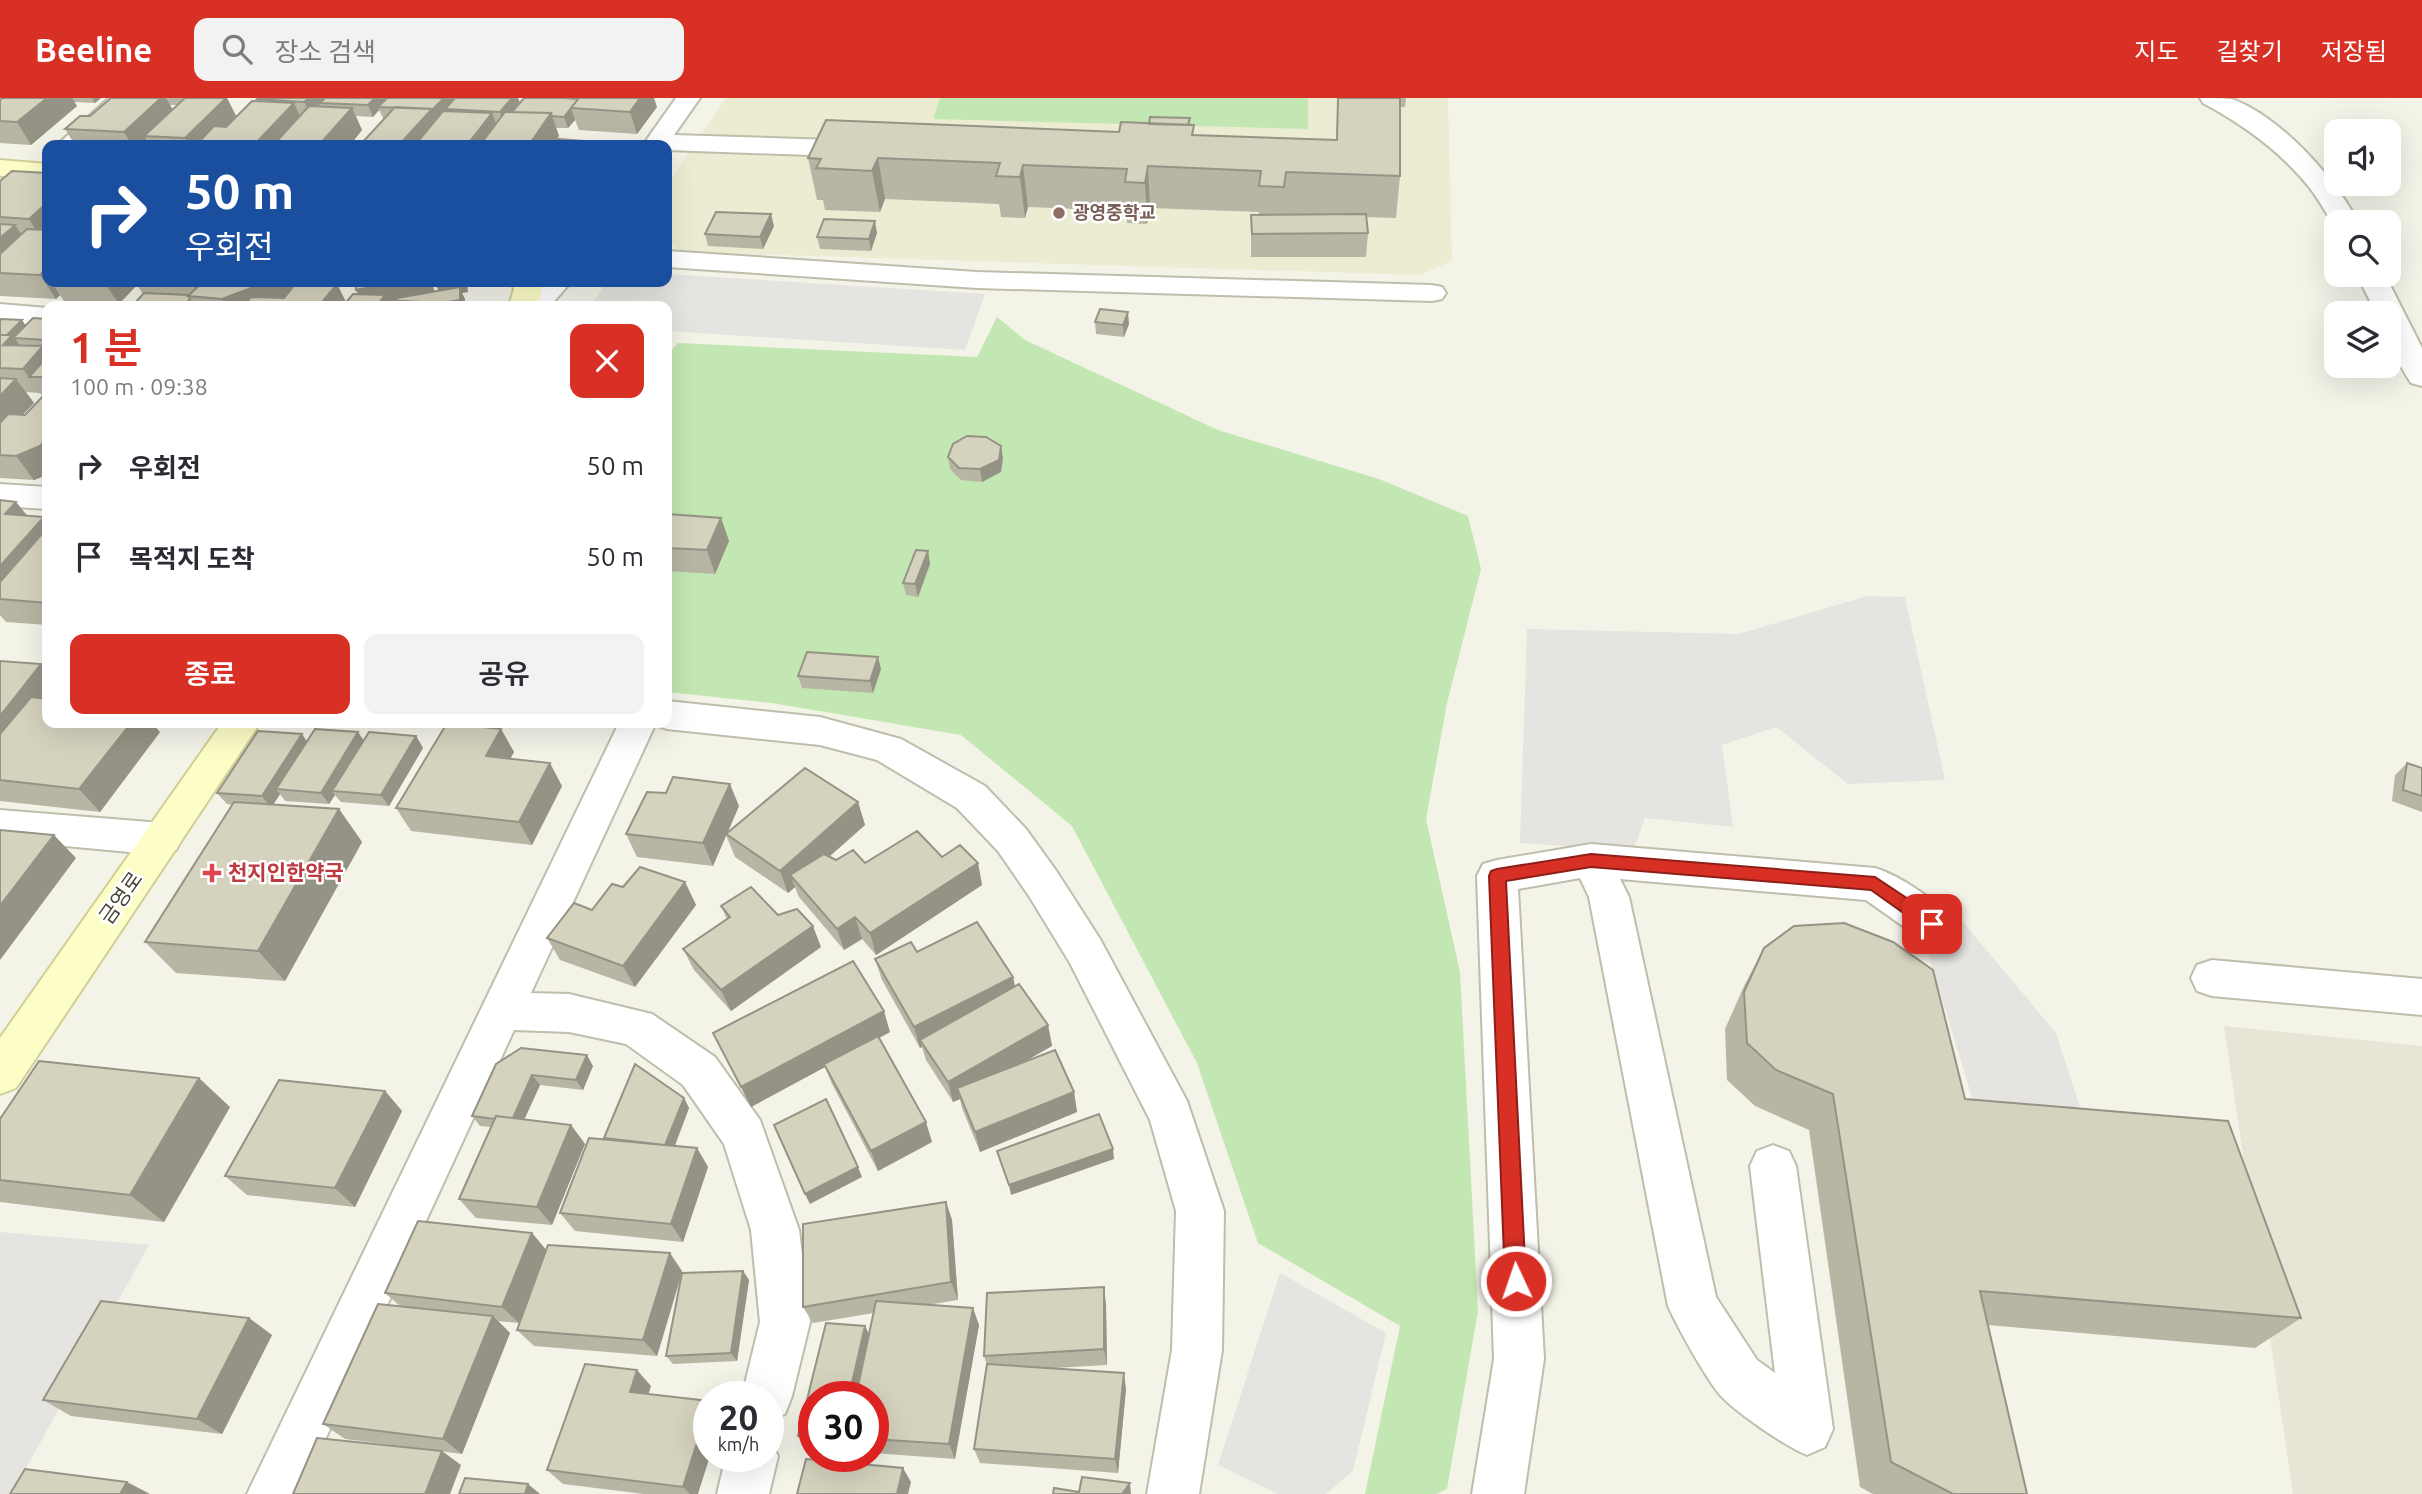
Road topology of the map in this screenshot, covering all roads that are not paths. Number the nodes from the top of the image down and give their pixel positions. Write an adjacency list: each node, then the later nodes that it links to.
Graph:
1 (123, 98): 4 (street)
2 (688, 98): 5 (street)
3 (2212, 98): 12 (street)
4 (75, 140)
5 (660, 140)
6 (672, 144): 7 (street)
7 (895, 150)
8 (0, 169): 9 (street)
9 (42, 169)
10 (42, 171): 11 (street)
11 (10, 197)
12 (2338, 210)
13 (672, 259): 16 (street)
14 (551, 287): 17 (street)
15 (2377, 287): 20 (street)
16 (1432, 293)
17 (539, 301)
18 (0, 313): 19 (street)
19 (42, 317)
20 (2422, 377)
21 (0, 495): 22 (street)
22 (42, 498)
23 (672, 716): 39 (street)
24 (239, 728): 27 (street, 금영로)
25 (635, 728): 32 (street)
26 (0, 825): 27 (street)
27 (162, 839): 33 (street, 금영로)
28 (1591, 860): 29 (street); 34 (street); 40 (street)
29 (1932, 924)
30 (2212, 978): 31 (street)
31 (2422, 997)
32 (501, 1011): 35 (street); 37 (street)
33 (0, 1074)
34 (1773, 1166)
35 (771, 1381)
36 (748, 1472): 38 (street)
37 (273, 1494)
38 (743, 1494)
39 (1173, 1494)
40 (1497, 1494)

